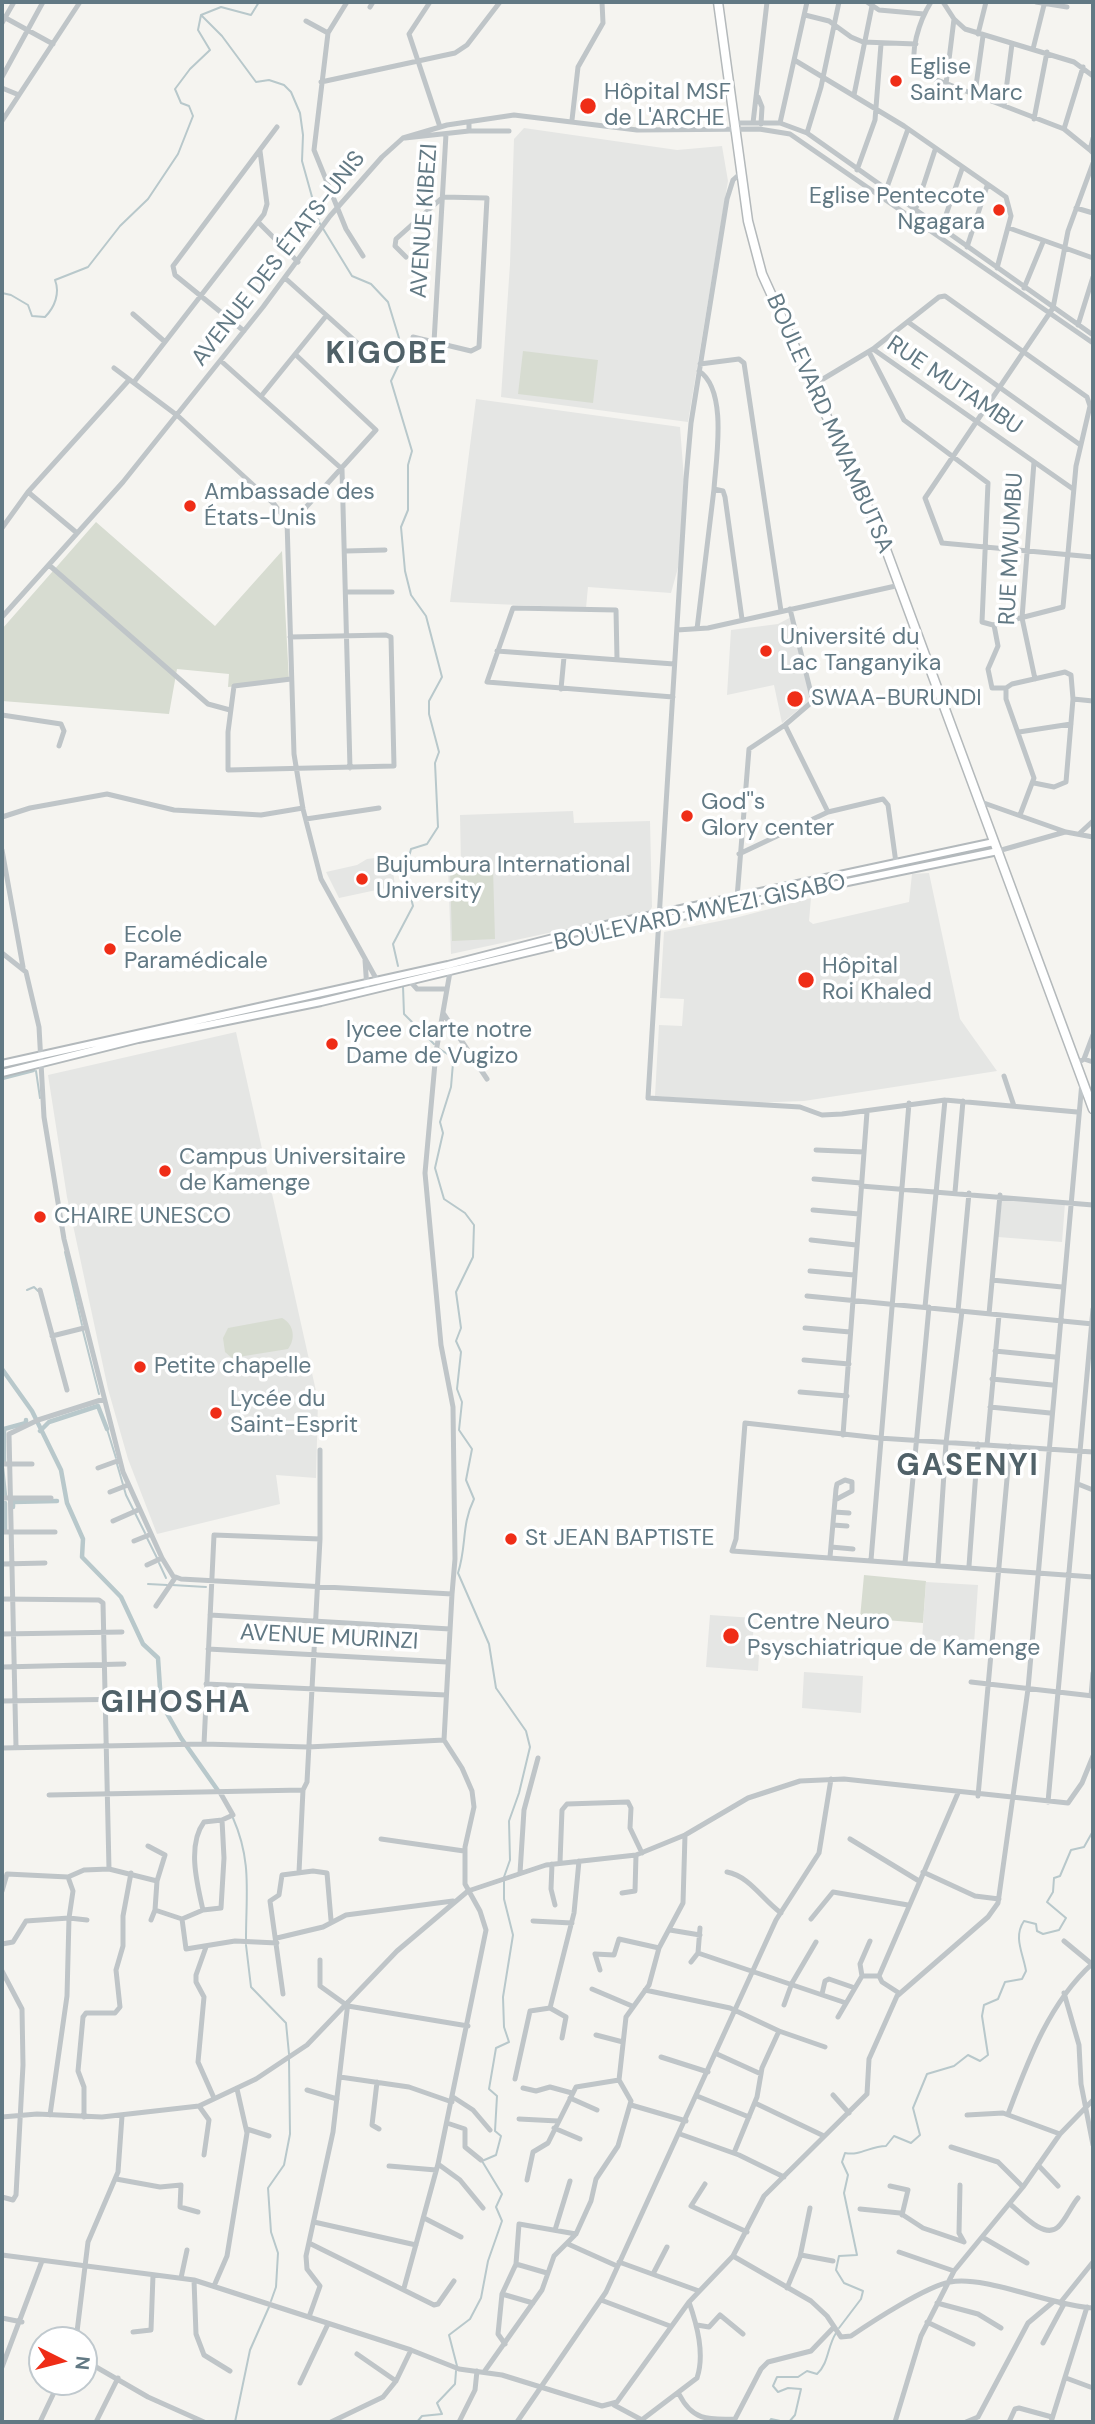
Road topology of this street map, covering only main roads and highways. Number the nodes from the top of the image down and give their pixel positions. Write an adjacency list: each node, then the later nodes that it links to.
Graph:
1 (718, 2): 2 (highway, BOULEVARD MWAMBUTSA)
2 (994, 842): 3 (highway, BOULEVARD MWAMBUTSA); 4 (main road, BOULEVARD MWEZI GISABO)
3 (998, 851): 4 (main road, BOULEVARD MWEZI GISABO); 11 (highway, BOULEVARD MWAMBUTSA)
4 (811, 885): 5 (main road, BOULEVARD MWEZI GISABO)
5 (366, 985): 6 (main road); 7 (main road)
6 (218, 1014): 7 (main road); 8 (main road)
7 (219, 1023): 8 (main road)
8 (39, 1059): 9 (main road); 10 (main road)
9 (2, 1064)
10 (2, 1073)
11 (1093, 1109)

